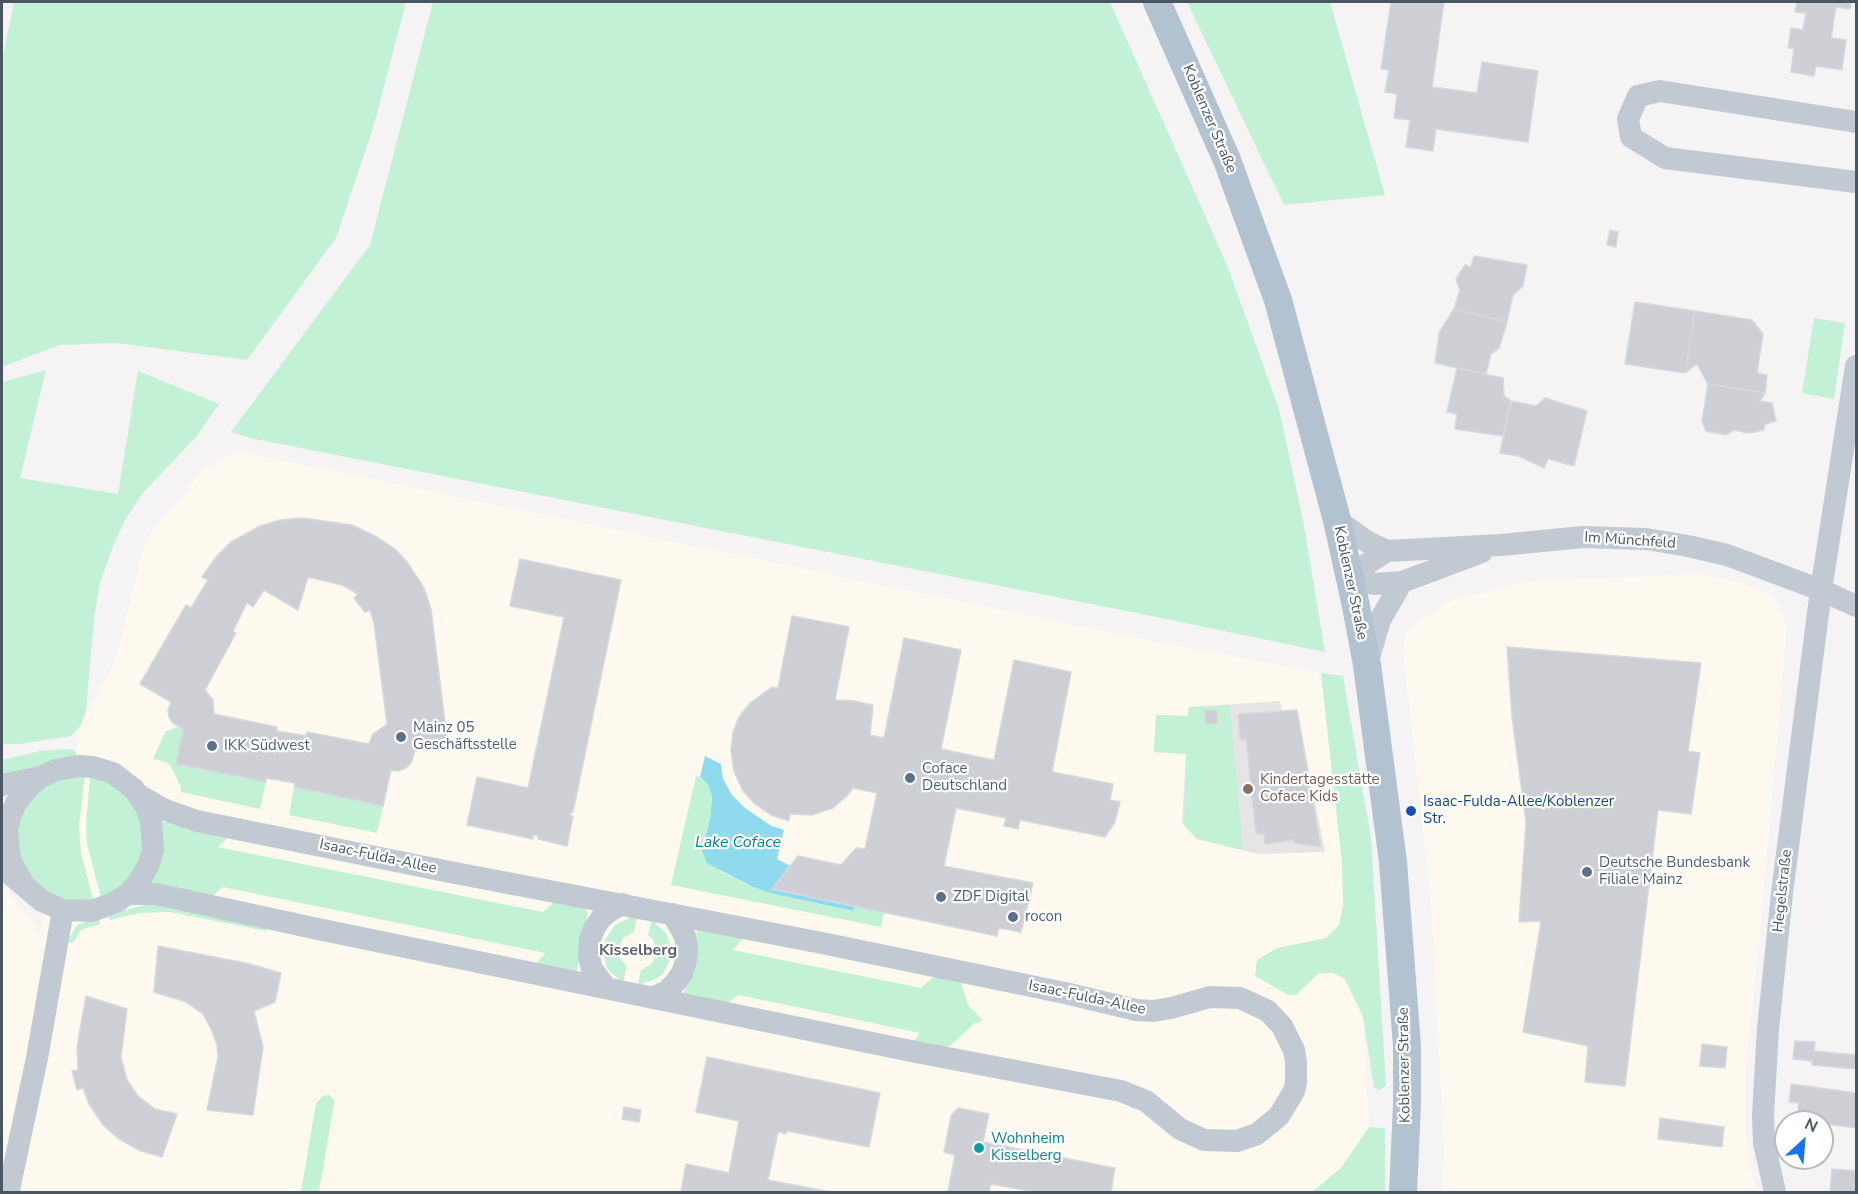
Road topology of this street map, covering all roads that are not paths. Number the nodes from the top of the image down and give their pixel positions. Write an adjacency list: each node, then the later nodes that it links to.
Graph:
1 (1157, 2): 5 (main road, Koblenzer Straße)
2 (1857, 122): 3 (street)
3 (1857, 182)
4 (1857, 366): 10 (street, Hegelstraße)
5 (1336, 520): 7 (street); 8 (main road, Koblenzer Straße)
6 (1501, 545): 7 (street, Im Münchfeld); 9 (street, Im Münchfeld); 10 (street, Im Münchfeld)
7 (1387, 551): 8 (street)
8 (1350, 580): 9 (street, Im Münchfeld); 12 (main road, Koblenzer Straße)
9 (1402, 582): 12 (street)
10 (1821, 590): 11 (street, Im Münchfeld); 26 (street, Hegelstraße)
11 (1857, 606)
12 (1367, 665): 25 (main road, Koblenzer Straße)
13 (41, 777): 14 (street, Isaac-Fulda-Allee); 15 (street, Isaac-Fulda-Allee); 17 (street, Isaac-Fulda-Allee)
14 (2, 785)
15 (139, 795): 18 (street, Isaac-Fulda-Allee); 19 (street, Isaac-Fulda-Allee)
16 (2, 867): 17 (street, Isaac-Fulda-Allee)
17 (25, 886): 20 (street, Isaac-Fulda-Allee)
18 (128, 894): 20 (street, Isaac-Fulda-Allee); 22 (street, Isaac-Fulda-Allee)
19 (623, 904): 21 (street, Isaac-Fulda-Allee); 22 (street)
20 (63, 909): 24 (street)
21 (672, 914): 23 (street); 23 (street, Isaac-Fulda-Allee)
22 (606, 988): 23 (street, Isaac-Fulda-Allee)
23 (654, 997)
24 (8, 1191)
25 (1403, 1192)
26 (1775, 1192)

